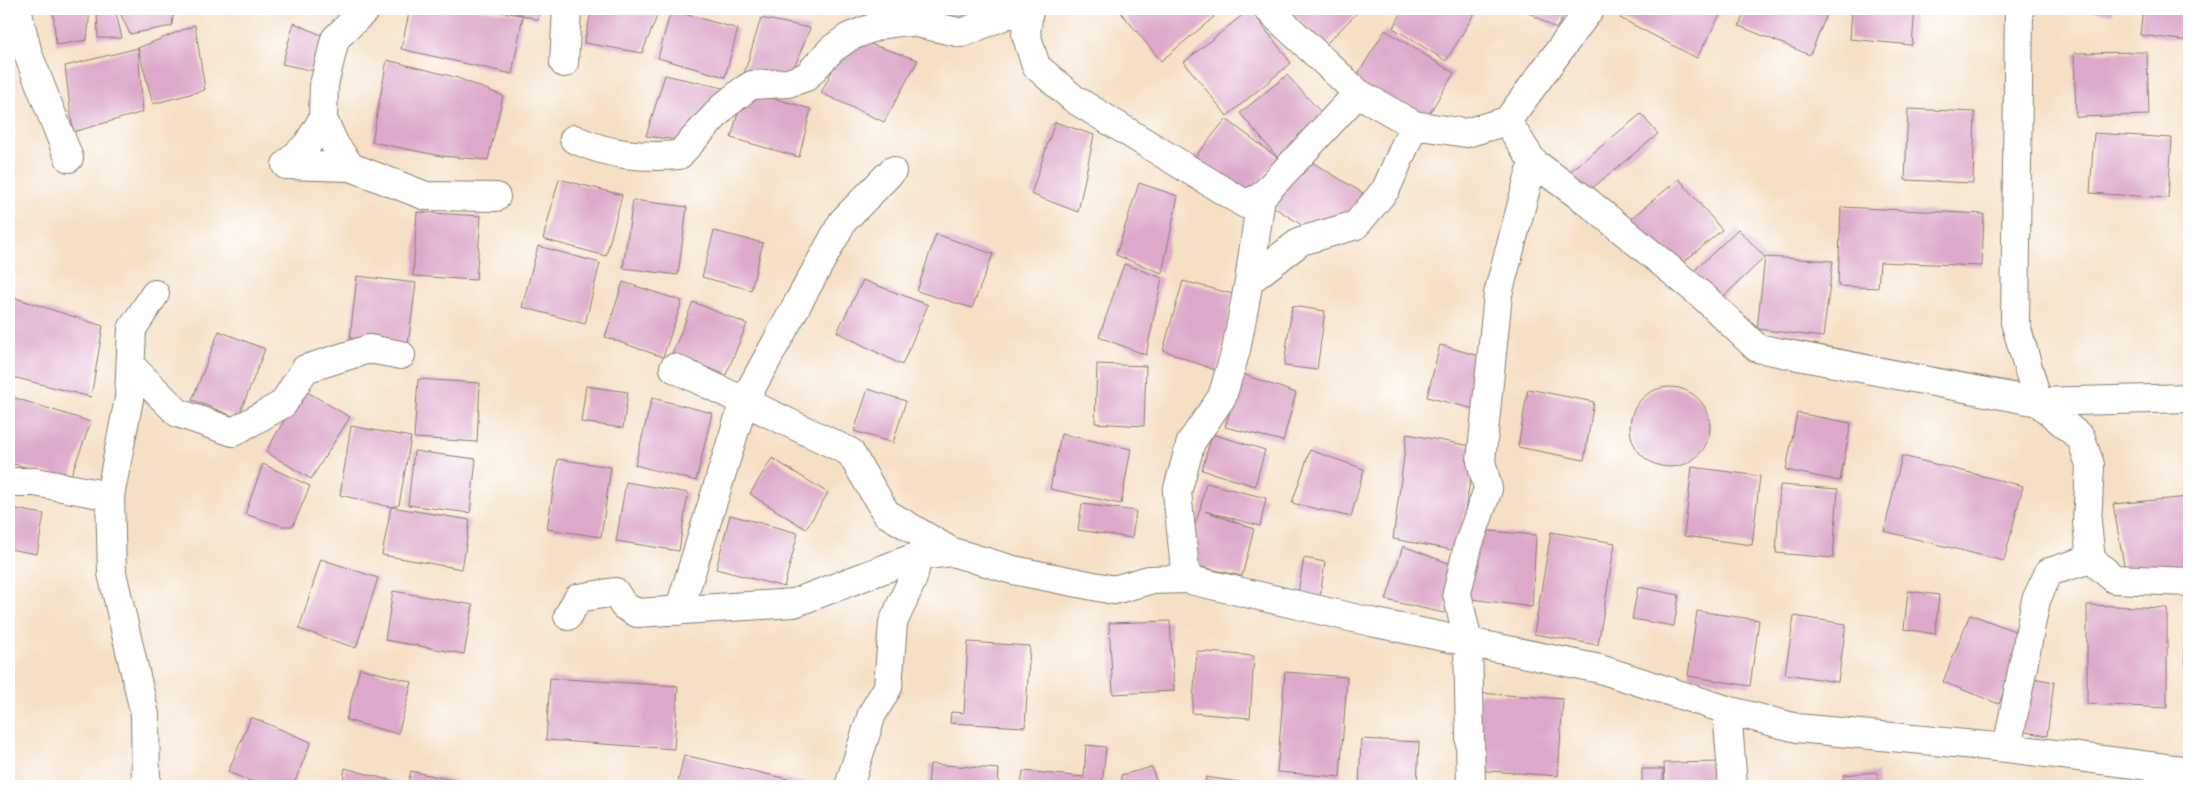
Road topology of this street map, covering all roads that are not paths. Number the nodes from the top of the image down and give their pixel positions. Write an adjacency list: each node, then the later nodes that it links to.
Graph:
1 (17, 9): 15 (street)
2 (366, 9): 11 (street)
3 (567, 9): 9 (street)
4 (1020, 9): 14 (street)
5 (1029, 9): 20 (street)
6 (1268, 9): 10 (street)
7 (1590, 9): 12 (street)
8 (2019, 9): 28 (street)
9 (564, 63)
10 (1358, 93): 13 (street); 20 (street)
11 (322, 119): 17 (street); 17 (street)
12 (1507, 121): 13 (street); 16 (street)
13 (1414, 125): 21 (street)
14 (578, 148)
15 (69, 158)
16 (1533, 162): 28 (street); 38 (street)
17 (350, 167): 19 (street)
18 (892, 171): 27 (street)
19 (496, 197)
20 (1261, 198): 21 (street)
21 (1249, 281): 34 (street)
22 (155, 294): 24 (street)
23 (401, 355): 24 (street)
24 (131, 366): 30 (street)
25 (674, 368): 27 (street)
26 (2189, 398): 28 (street)
27 (744, 401): 31 (street); 36 (street)
28 (2038, 402): 33 (street)
29 (9, 482): 30 (street)
30 (110, 496): 42 (street)
31 (952, 552): 32 (street); 34 (street)
32 (918, 556): 36 (street); 43 (street)
33 (2091, 559): 35 (street); 40 (street)
34 (1186, 579): 38 (street)
35 (2189, 582)
36 (679, 610): 37 (street)
37 (568, 616)
38 (1468, 642): 39 (street); 44 (street)
39 (1727, 710): 40 (street); 45 (street)
40 (2007, 748): 41 (street)
41 (2189, 771)
42 (146, 786)
43 (849, 786)
44 (1471, 786)
45 (1733, 786)

